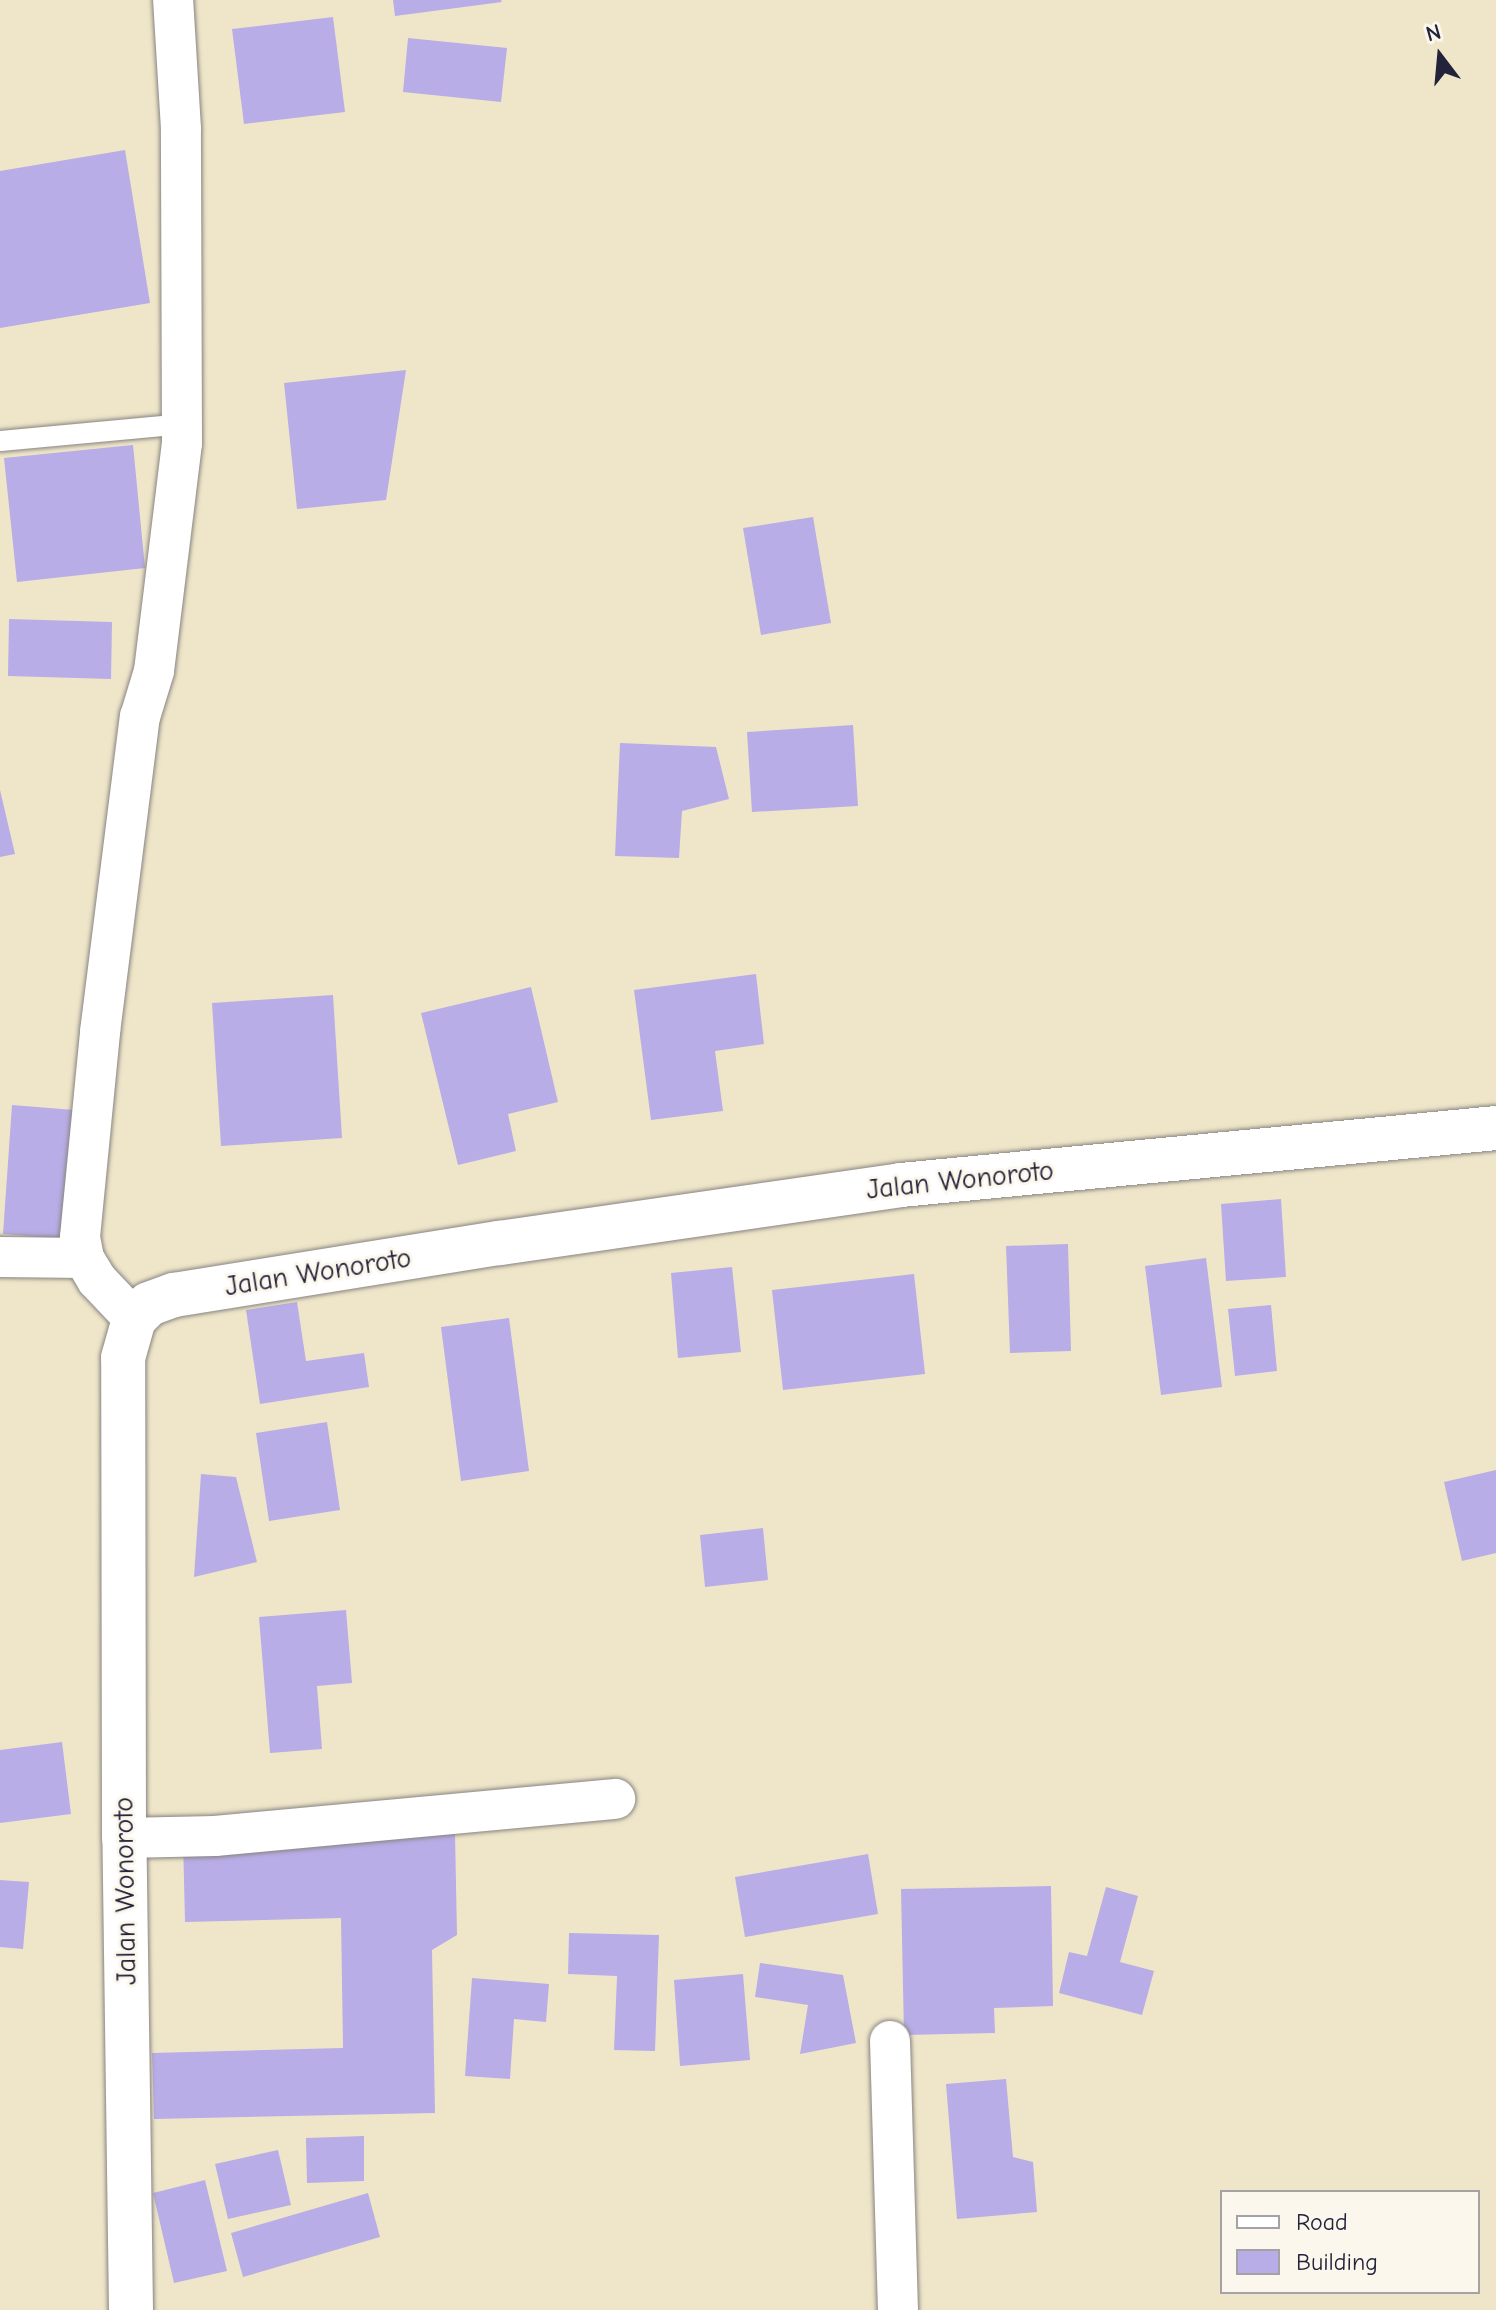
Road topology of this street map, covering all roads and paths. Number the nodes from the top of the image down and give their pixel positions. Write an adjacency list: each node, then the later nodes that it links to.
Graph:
1 (173, 0): 2 (street)
2 (182, 424): 3 (lane); 6 (street)
3 (0, 441)
4 (1496, 1128): 7 (street, Jalan Wonoroto)
5 (0, 1257): 6 (street)
6 (84, 1258): 7 (street)
7 (134, 1319): 9 (street, Jalan Wonoroto)
8 (615, 1799): 9 (street)
9 (124, 1838): 11 (street, Jalan Wonoroto)
10 (890, 2041): 12 (street)
11 (131, 2310)
12 (898, 2310)

